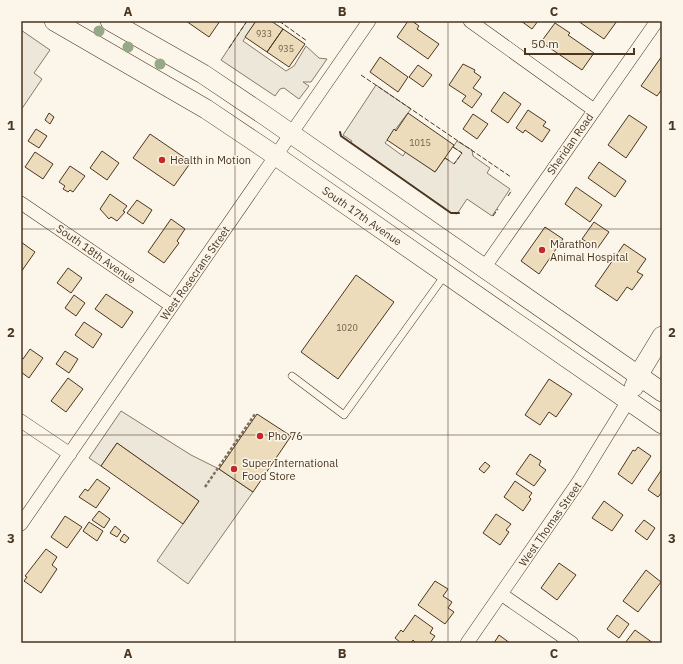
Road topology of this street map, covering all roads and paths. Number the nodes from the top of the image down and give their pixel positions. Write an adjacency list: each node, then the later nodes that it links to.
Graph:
1 (54, 21): 8 (main road, South 17th Avenue)
2 (110, 21): 7 (main road)
3 (369, 21): 7 (street, West Rosecrans Street)
4 (470, 21): 6 (street)
5 (657, 21): 6 (street, Sheridan Road)
6 (594, 110): 10 (street, Sheridan Road)
7 (291, 133): 8 (street, West Rosecrans Street); 10 (main road)
8 (276, 156): 11 (main road, South 17th Avenue); 12 (street, West Rosecrans Street)
9 (21, 203): 12 (street, South 18th Avenue)
10 (484, 268): 15 (main road)
11 (445, 275): 14 (lane); 16 (main road, South 17th Avenue)
12 (172, 306): 20 (street, West Rosecrans Street)
13 (662, 336): 15 (main road, West Thomas Street)
14 (292, 376)
15 (653, 382): 16 (main road, West Thomas Street)
16 (628, 401): 19 (main road, South 17th Avenue); 23 (street, West Thomas Street)
17 (255, 414): 21 (path)
18 (21, 421): 20 (street)
19 (662, 424)
20 (70, 454): 22 (street, West Rosecrans Street)
21 (205, 487)
22 (21, 524)
23 (500, 594): 24 (street, West Thomas Street); 25 (street)
24 (467, 643)
25 (572, 643)

